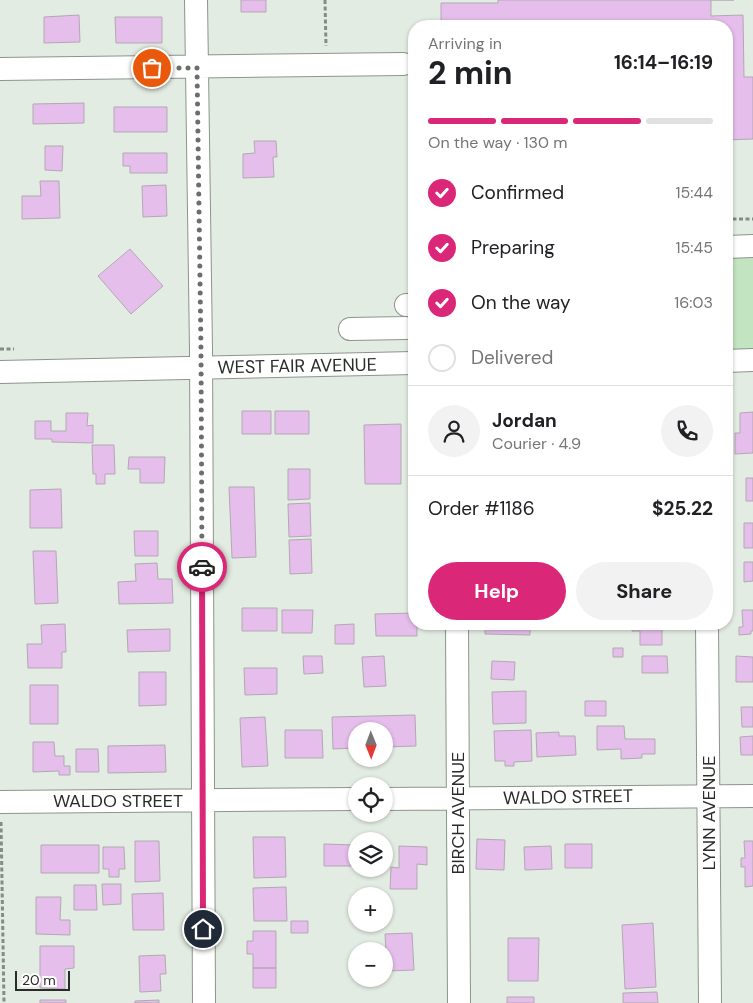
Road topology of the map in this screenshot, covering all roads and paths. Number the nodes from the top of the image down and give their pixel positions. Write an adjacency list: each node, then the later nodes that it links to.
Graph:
1 (196, 0): 5 (street)
2 (325, 0): 3 (path)
3 (326, 49)
4 (403, 64): 5 (street)
5 (197, 68): 6 (street); 16 (street)
6 (0, 69)
7 (733, 219): 8 (path)
8 (753, 219)
9 (753, 246): 10 (street)
10 (733, 247)
11 (406, 328): 12 (street)
12 (350, 329)
13 (753, 360): 14 (street)
14 (733, 361)
15 (408, 363): 16 (street, WEST FAIR AVENUE)
16 (201, 368): 17 (street, WEST FAIR AVENUE); 25 (street)
17 (0, 372)
18 (457, 630): 22 (street, BIRCH AVENUE)
19 (707, 630): 20 (street, LYNN AVENUE)
20 (708, 796): 21 (street, WALDO STREET); 22 (street, WALDO STREET); 30 (street, LYNN AVENUE)
21 (753, 796)
22 (458, 798): 24 (street, WALDO STREET); 29 (street, BIRCH AVENUE)
23 (348, 799): 25 (street, WALDO STREET)
24 (393, 799)
25 (202, 801): 26 (street, WALDO STREET); 28 (street)
26 (1, 812): 27 (path)
27 (4, 1003)
28 (204, 1003)
29 (459, 1003)
30 (710, 1003)

